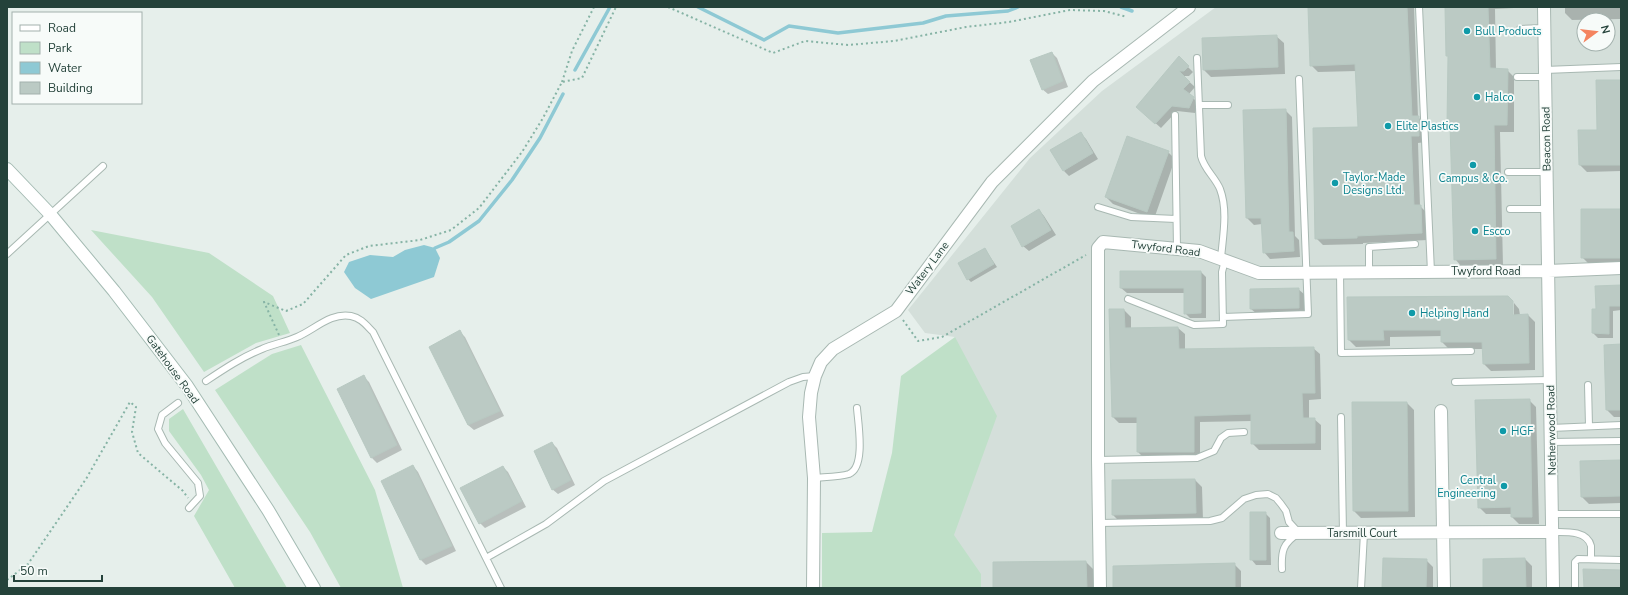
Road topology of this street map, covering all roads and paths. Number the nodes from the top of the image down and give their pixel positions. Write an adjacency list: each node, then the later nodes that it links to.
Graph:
1 (594, 7): 15 (path)
2 (616, 7): 15 (path)
3 (668, 7): 7 (path)
4 (1189, 7): 40 (street, Watery Lane)
5 (1419, 7): 38 (lane)
6 (1544, 7): 8 (street, Beacon Road)
7 (1127, 17)
8 (1544, 28): 9 (lane); 12 (street, Beacon Road)
9 (1520, 29)
10 (1197, 58): 17 (lane)
11 (1621, 67): 12 (lane)
12 (1545, 74): 13 (lane); 22 (street, Beacon Road)
13 (1517, 77)
14 (1299, 79): 35 (lane)
15 (562, 82): 42 (path)
16 (1228, 104): 17 (lane)
17 (1199, 105): 32 (lane)
18 (1175, 114): 27 (lane)
19 (103, 166): 26 (lane)
20 (7, 169): 26 (street, Gatehouse Road)
21 (1508, 172): 22 (lane)
22 (1547, 172): 25 (street, Beacon Road)
23 (1098, 206): 27 (lane)
24 (1510, 209): 25 (lane)
25 (1547, 209): 34 (street, Beacon Road)
26 (50, 214): 31 (lane); 76 (street, Gatehouse Road)
27 (1176, 219): 30 (lane)
28 (1415, 244): 37 (lane)
29 (1098, 248): 30 (street, Twyford Road); 40 (path); 59 (street)
30 (1177, 249): 32 (street, Twyford Road)
31 (7, 254)
32 (1223, 259): 35 (street, Twyford Road); 41 (lane)
33 (1621, 268): 34 (street, Twyford Road)
34 (1548, 271): 38 (street, Twyford Road); 45 (street, Netherwood Road)
35 (1305, 272): 36 (street, Twyford Road); 41 (lane)
36 (1340, 272): 37 (street, Twyford Road); 43 (lane)
37 (1369, 272): 38 (street, Twyford Road)
38 (1431, 272)
39 (1128, 300): 41 (lane)
40 (896, 311): 44 (street, Watery Lane)
41 (1223, 317)
42 (281, 342): 46 (lane); 71 (lane)
43 (1471, 351)
44 (815, 376): 60 (street, Watery Lane); 71 (lane)
45 (1550, 380): 47 (lane); 55 (street, Netherwood Road)
46 (206, 381)
47 (1455, 382)
48 (1588, 385): 54 (lane)
49 (178, 403): 61 (lane)
50 (857, 408): 60 (lane)
51 (1441, 411): 70 (street)
52 (1341, 417): 68 (lane)
53 (1621, 425): 54 (lane)
54 (1589, 426): 55 (lane)
55 (1550, 428): 58 (street, Netherwood Road)
56 (1244, 432): 59 (lane)
57 (1621, 440): 58 (lane)
58 (1551, 442): 62 (street, Netherwood Road)
59 (1098, 460): 64 (street)
60 (814, 478): 78 (street, Watery Lane)
61 (191, 507): 75 (path)
62 (1552, 514): 63 (lane); 65 (street, Netherwood Road)
63 (1621, 514)
64 (1099, 522): 67 (lane); 79 (street)
65 (1552, 532): 70 (street, Tarsmill Court); 72 (lane); 82 (street, Netherwood Road)
66 (1281, 533): 67 (street, Tarsmill Court)
67 (1299, 533): 68 (street, Tarsmill Court); 74 (lane)
68 (1343, 533): 69 (street, Tarsmill Court)
69 (1364, 533): 70 (street, Tarsmill Court); 80 (lane)
70 (1443, 533): 81 (street)
71 (486, 558): 77 (lane)
72 (1591, 559): 73 (lane); 83 (lane)
73 (1621, 560)
74 (1282, 569)
75 (7, 580)
76 (314, 588)
77 (501, 588)
78 (813, 588)
79 (1100, 588)
80 (1362, 588)
81 (1444, 588)
82 (1553, 588)
83 (1575, 588)

